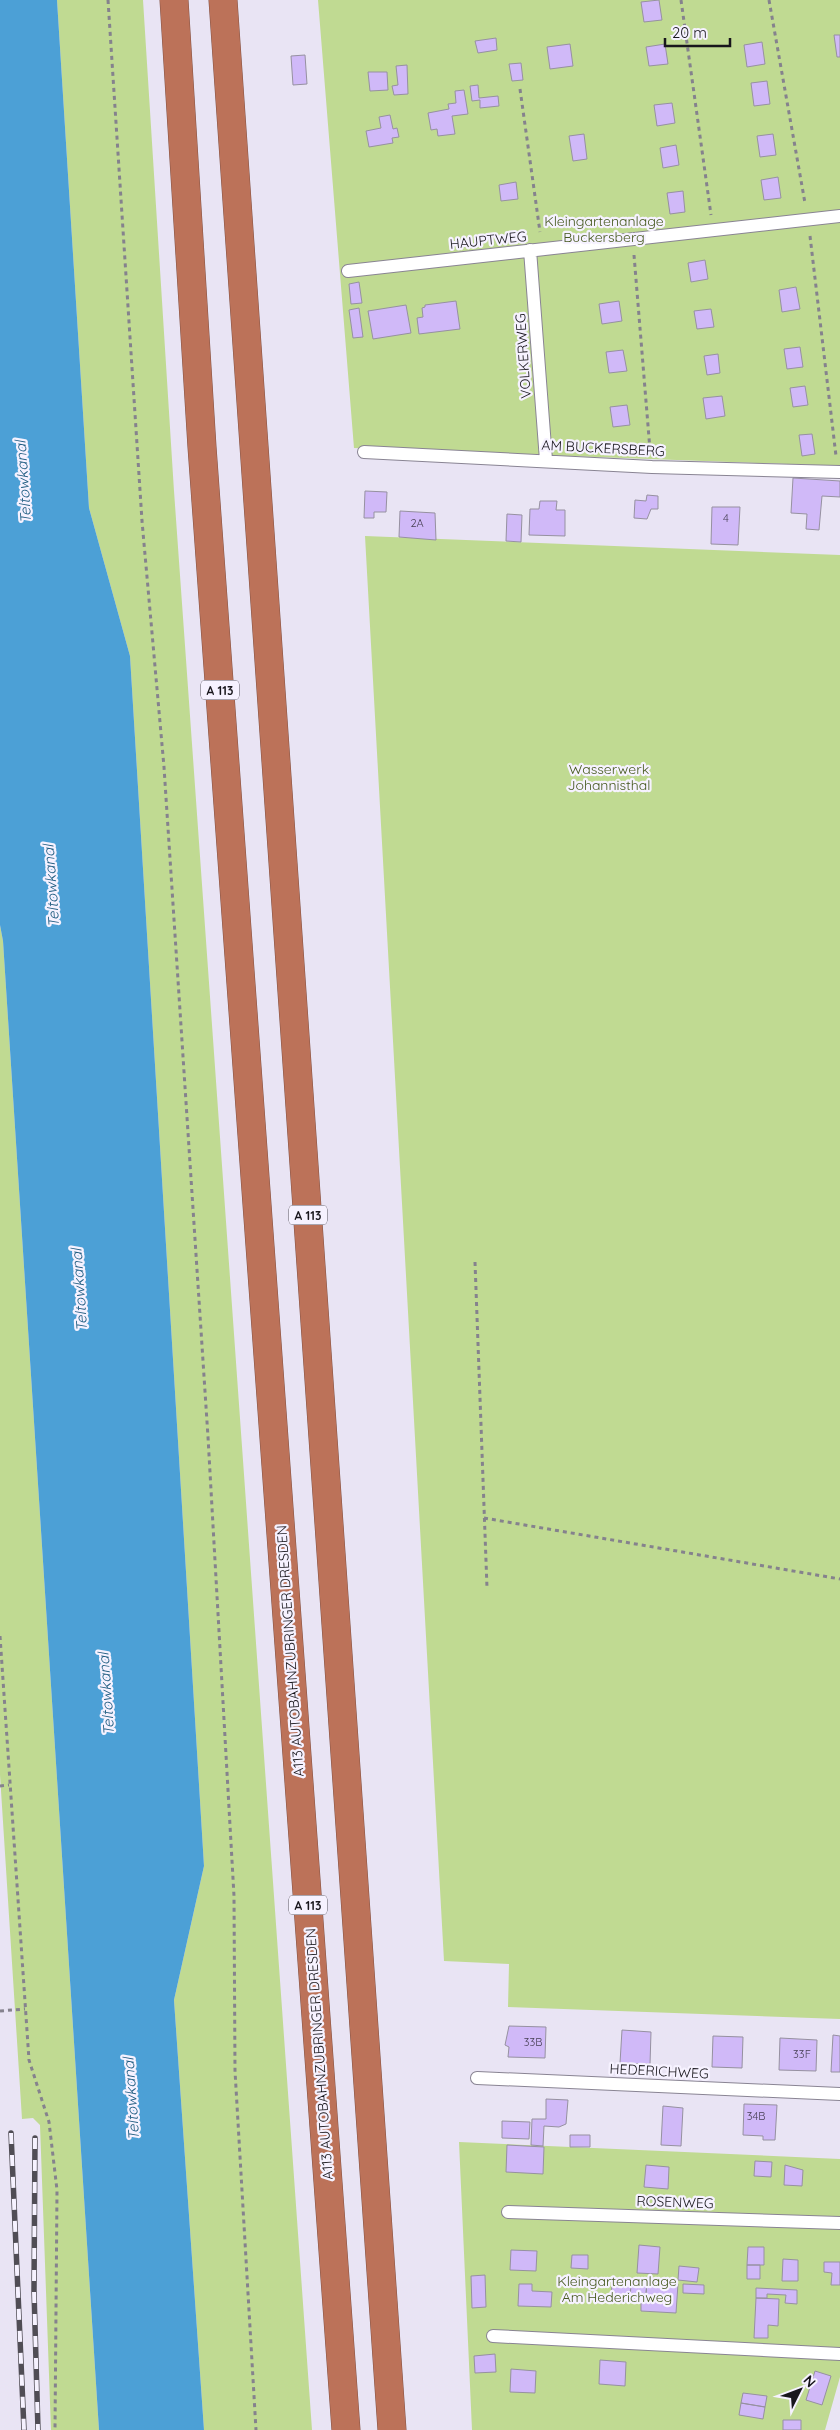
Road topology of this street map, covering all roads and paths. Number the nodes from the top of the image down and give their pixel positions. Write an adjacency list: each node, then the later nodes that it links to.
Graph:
1 (108, 0): 31 (path)
2 (174, 0): 32 (highway, A113 AUTOBAHNZUBRINGER DRESDEN / A 113)
3 (223, 0): 33 (highway, A 113)
4 (681, 0): 7 (path)
5 (520, 89): 9 (path)
6 (840, 216): 7 (lane, HAUPTWEG)
7 (713, 230): 8 (lane, HAUPTWEG)
8 (633, 239): 9 (lane, HAUPTWEG); 13 (path)
9 (536, 250): 10 (lane, HAUPTWEG); 12 (lane, VOLKERWEG)
10 (348, 271)
11 (364, 452): 12 (lane, AM BUCKERSBERG)
12 (546, 460): 13 (lane, AM BUCKERSBERG)
13 (652, 466): 14 (lane, AM BUCKERSBERG)
14 (840, 472)
15 (475, 1262): 16 (path)
16 (484, 1518): 17 (path); 18 (path)
17 (840, 1579)
18 (487, 1588)
19 (0, 1636): 20 (path)
20 (9, 1785): 21 (path); 22 (path)
21 (0, 1786)
22 (25, 2009): 23 (path); 30 (path)
23 (0, 2011)
24 (477, 2078): 25 (lane, HEDERICHWEG)
25 (840, 2094)
26 (508, 2212): 27 (lane, ROSENWEG)
27 (840, 2223)
28 (493, 2336): 29 (lane)
29 (840, 2354)
30 (55, 2430)
31 (256, 2430)
32 (346, 2430)
33 (392, 2430)

